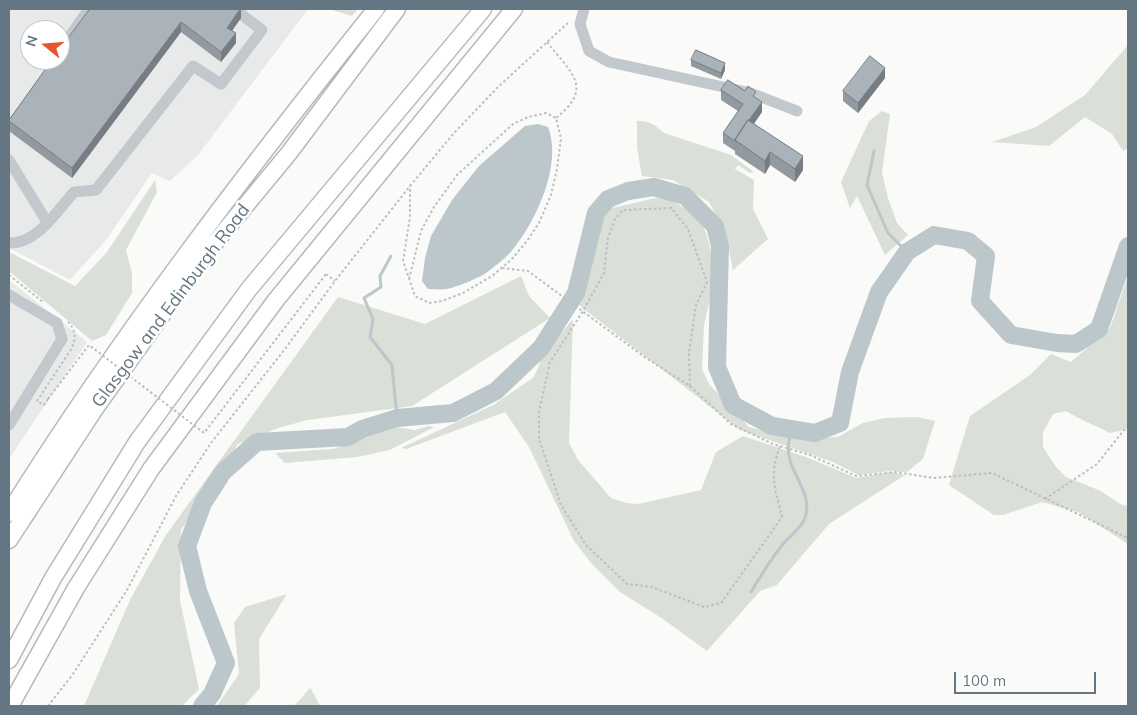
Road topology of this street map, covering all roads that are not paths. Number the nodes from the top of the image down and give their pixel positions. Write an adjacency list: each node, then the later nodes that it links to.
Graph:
1 (89, 9): 8 (street)
2 (234, 9): 11 (street)
3 (376, 9): 15 (highway, Glasgow and Edinburgh Road)
4 (397, 9): 16 (highway, Glasgow and Edinburgh Road)
5 (482, 9): 17 (highway)
6 (514, 9): 18 (highway)
7 (584, 9): 9 (street)
8 (70, 36)
9 (797, 111)
10 (9, 160): 11 (street)
11 (47, 222): 12 (street)
12 (9, 243)
13 (9, 295): 14 (street)
14 (9, 425)
15 (9, 513)
16 (9, 540)
17 (9, 660)
18 (10, 706)

